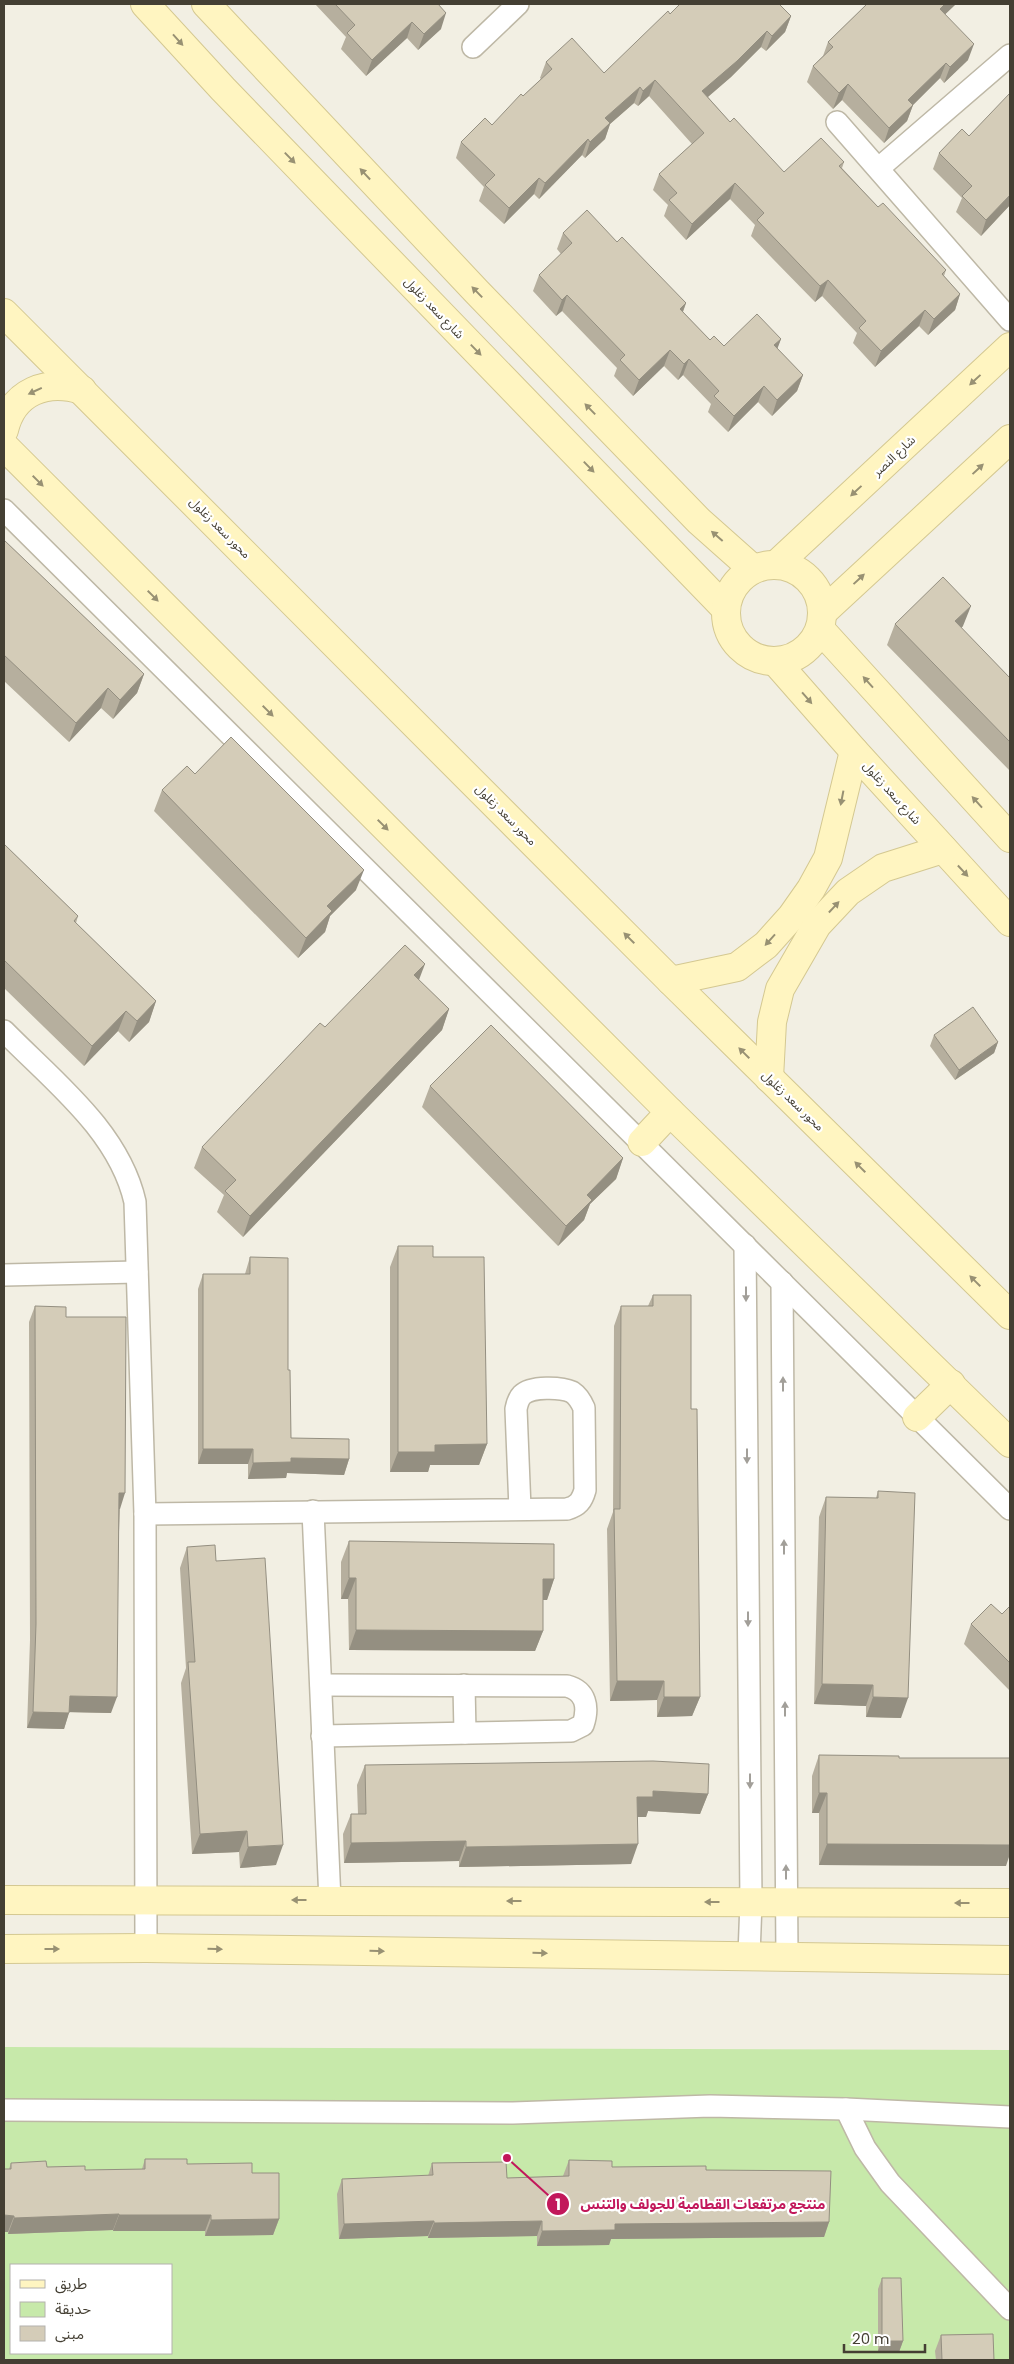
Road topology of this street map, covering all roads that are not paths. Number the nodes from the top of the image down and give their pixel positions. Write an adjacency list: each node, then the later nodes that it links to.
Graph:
1 (145, 4): 17 (street, شارع سعد زغلول, one-way to 17)
2 (206, 4): 16 (street, one-way to 2)
3 (506, 8): 4 (street)
4 (472, 47)
5 (1010, 55): 7 (street)
6 (837, 122): 7 (street)
7 (879, 168): 9 (street)
8 (4, 313): 11 (street, محور سعد زغلول)
9 (1010, 320)
10 (1010, 347): 16 (street, شارع النصر, one-way to 16)
11 (82, 390): 12 (street, one-way to 12); 24 (street, محور سعد زغلول, one-way to 11)
12 (4, 430)
13 (1010, 439): 18 (street, one-way to 13)
14 (4, 446): 27 (street, one-way to 27)
15 (4, 510): 28 (street)
16 (765, 566): 17 (street); 18 (street)
17 (726, 609): 19 (street)
18 (822, 621): 19 (street); 21 (street, one-way to 18)
19 (775, 661): 20 (street, شارع سعد زغلول, one-way to 20)
20 (854, 751): 22 (street, شارع سعد زغلول); 24 (street, one-way to 24)
21 (1010, 838)
22 (943, 849): 23 (street, شارع سعد زغلول, one-way to 23); 26 (street, one-way to 22)
23 (1010, 922)
24 (671, 981): 26 (street, محور سعد زغلول, one-way to 24)
25 (5, 1034): 30 (street)
26 (769, 1078): 33 (street, محور سعد زغلول, one-way to 26)
27 (670, 1112): 28 (street); 34 (street)
28 (642, 1142): 29 (street)
29 (745, 1245): 32 (street); 48 (street, one-way to 48)
30 (137, 1272): 31 (street); 40 (street)
31 (4, 1275)
32 (782, 1282): 35 (street); 49 (street, one-way to 32)
33 (1010, 1315)
34 (951, 1384): 35 (street); 36 (street)
35 (917, 1417): 38 (street)
36 (1010, 1443)
37 (520, 1509): 37 (street); 39 (street)
38 (1010, 1509)
39 (313, 1512): 40 (street); 41 (street)
40 (145, 1514): 45 (street)
41 (321, 1685): 42 (street); 44 (street)
42 (464, 1685): 43 (street); 43 (street)
43 (465, 1733): 44 (street)
44 (322, 1736): 47 (street)
45 (144, 1899): 46 (street); 47 (street, one-way to 45); 51 (street)
46 (4, 1900)
47 (330, 1901): 48 (street, one-way to 47)
48 (751, 1902): 49 (street); 53 (street)
49 (786, 1902): 50 (street, one-way to 49); 54 (street)
50 (1010, 1903)
51 (146, 1948): 52 (street, one-way to 51); 53 (street, one-way to 53)
52 (4, 1949)
53 (749, 1955): 54 (street)
54 (787, 1956): 55 (street)
55 (1010, 1960)
56 (846, 2109): 57 (street); 58 (street); 59 (street)
57 (4, 2110)
58 (1010, 2117)
59 (1010, 2309)

